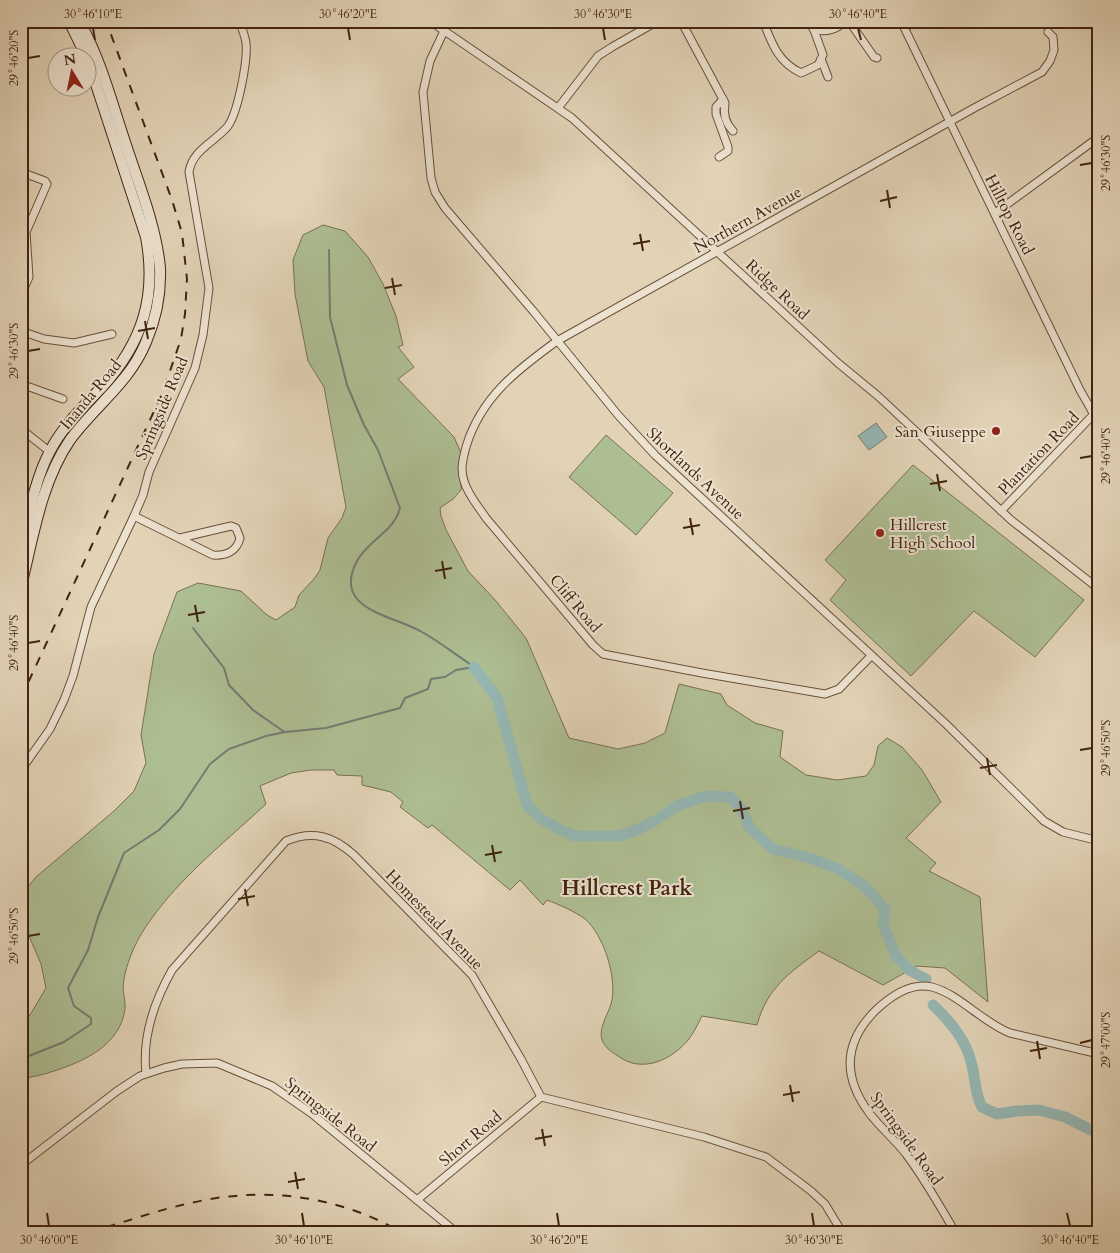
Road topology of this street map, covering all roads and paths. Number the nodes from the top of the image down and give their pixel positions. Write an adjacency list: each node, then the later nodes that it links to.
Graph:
1 (69, 21): 17 (main road, Inanda Road)
2 (79, 21): 45 (main road, Inanda Road)
3 (239, 21): 42 (street, Springside Road)
4 (430, 21): 15 (street, Ridge Road)
5 (658, 21): 23 (street)
6 (681, 21): 22 (street)
7 (763, 21): 19 (street)
8 (808, 21): 14 (street)
9 (848, 21): 14 (street); 18 (street)
10 (920, 21): 13 (street)
11 (934, 21): 12 (street)
12 (954, 21)
13 (902, 24): 24 (street, Hilltop Road)
14 (814, 30): 19 (street)
15 (444, 31): 23 (street, Ridge Road); 34 (street, Shortlands Avenue)
16 (1048, 32): 24 (street, Northern Avenue)
17 (82, 48)
18 (877, 58)
19 (821, 59): 20 (street)
20 (828, 76)
21 (98, 92): 40 (main road, Inanda Road)
22 (723, 99): 25 (street); 27 (street)
23 (558, 108): 30 (street, Ridge Road)
24 (950, 122): 29 (street, Hilltop Road); 30 (street, Northern Avenue)
25 (733, 131)
26 (1099, 137): 29 (street)
27 (719, 156)
28 (21, 172): 31 (street)
29 (995, 213): 38 (street, Hilltop Road)
30 (717, 251): 34 (street, Northern Avenue); 41 (street, Ridge Road)
31 (21, 286)
32 (21, 330): 33 (street)
33 (112, 334)
34 (557, 341): 47 (street, Shortlands Avenue); 47 (street, Cliff Road)
35 (21, 384): 37 (street)
36 (1099, 395): 38 (street, Plantation Road)
37 (63, 399)
38 (1095, 414): 41 (street, Plantation Road)
39 (21, 429): 40 (street)
40 (50, 451): 44 (main road, Inanda Road)
41 (1001, 512): 46 (street, Ridge Road)
42 (134, 516): 43 (street); 48 (street, Springside Road)
43 (180, 538): 43 (street)
44 (21, 550)
45 (21, 586)
46 (1099, 589)
47 (872, 656): 49 (street, Shortlands Avenue)
48 (21, 770)
49 (1099, 841)
50 (1099, 1054): 57 (street, Springside Road)
51 (146, 1073): 52 (street, Homestead Avenue); 53 (street, Springside Road); 54 (street, Springside Road)
52 (541, 1098): 54 (street, Short Road); 56 (street)
53 (21, 1165)
54 (417, 1200): 55 (street, Springside Road)
55 (456, 1232)
56 (842, 1232)
57 (955, 1232)

